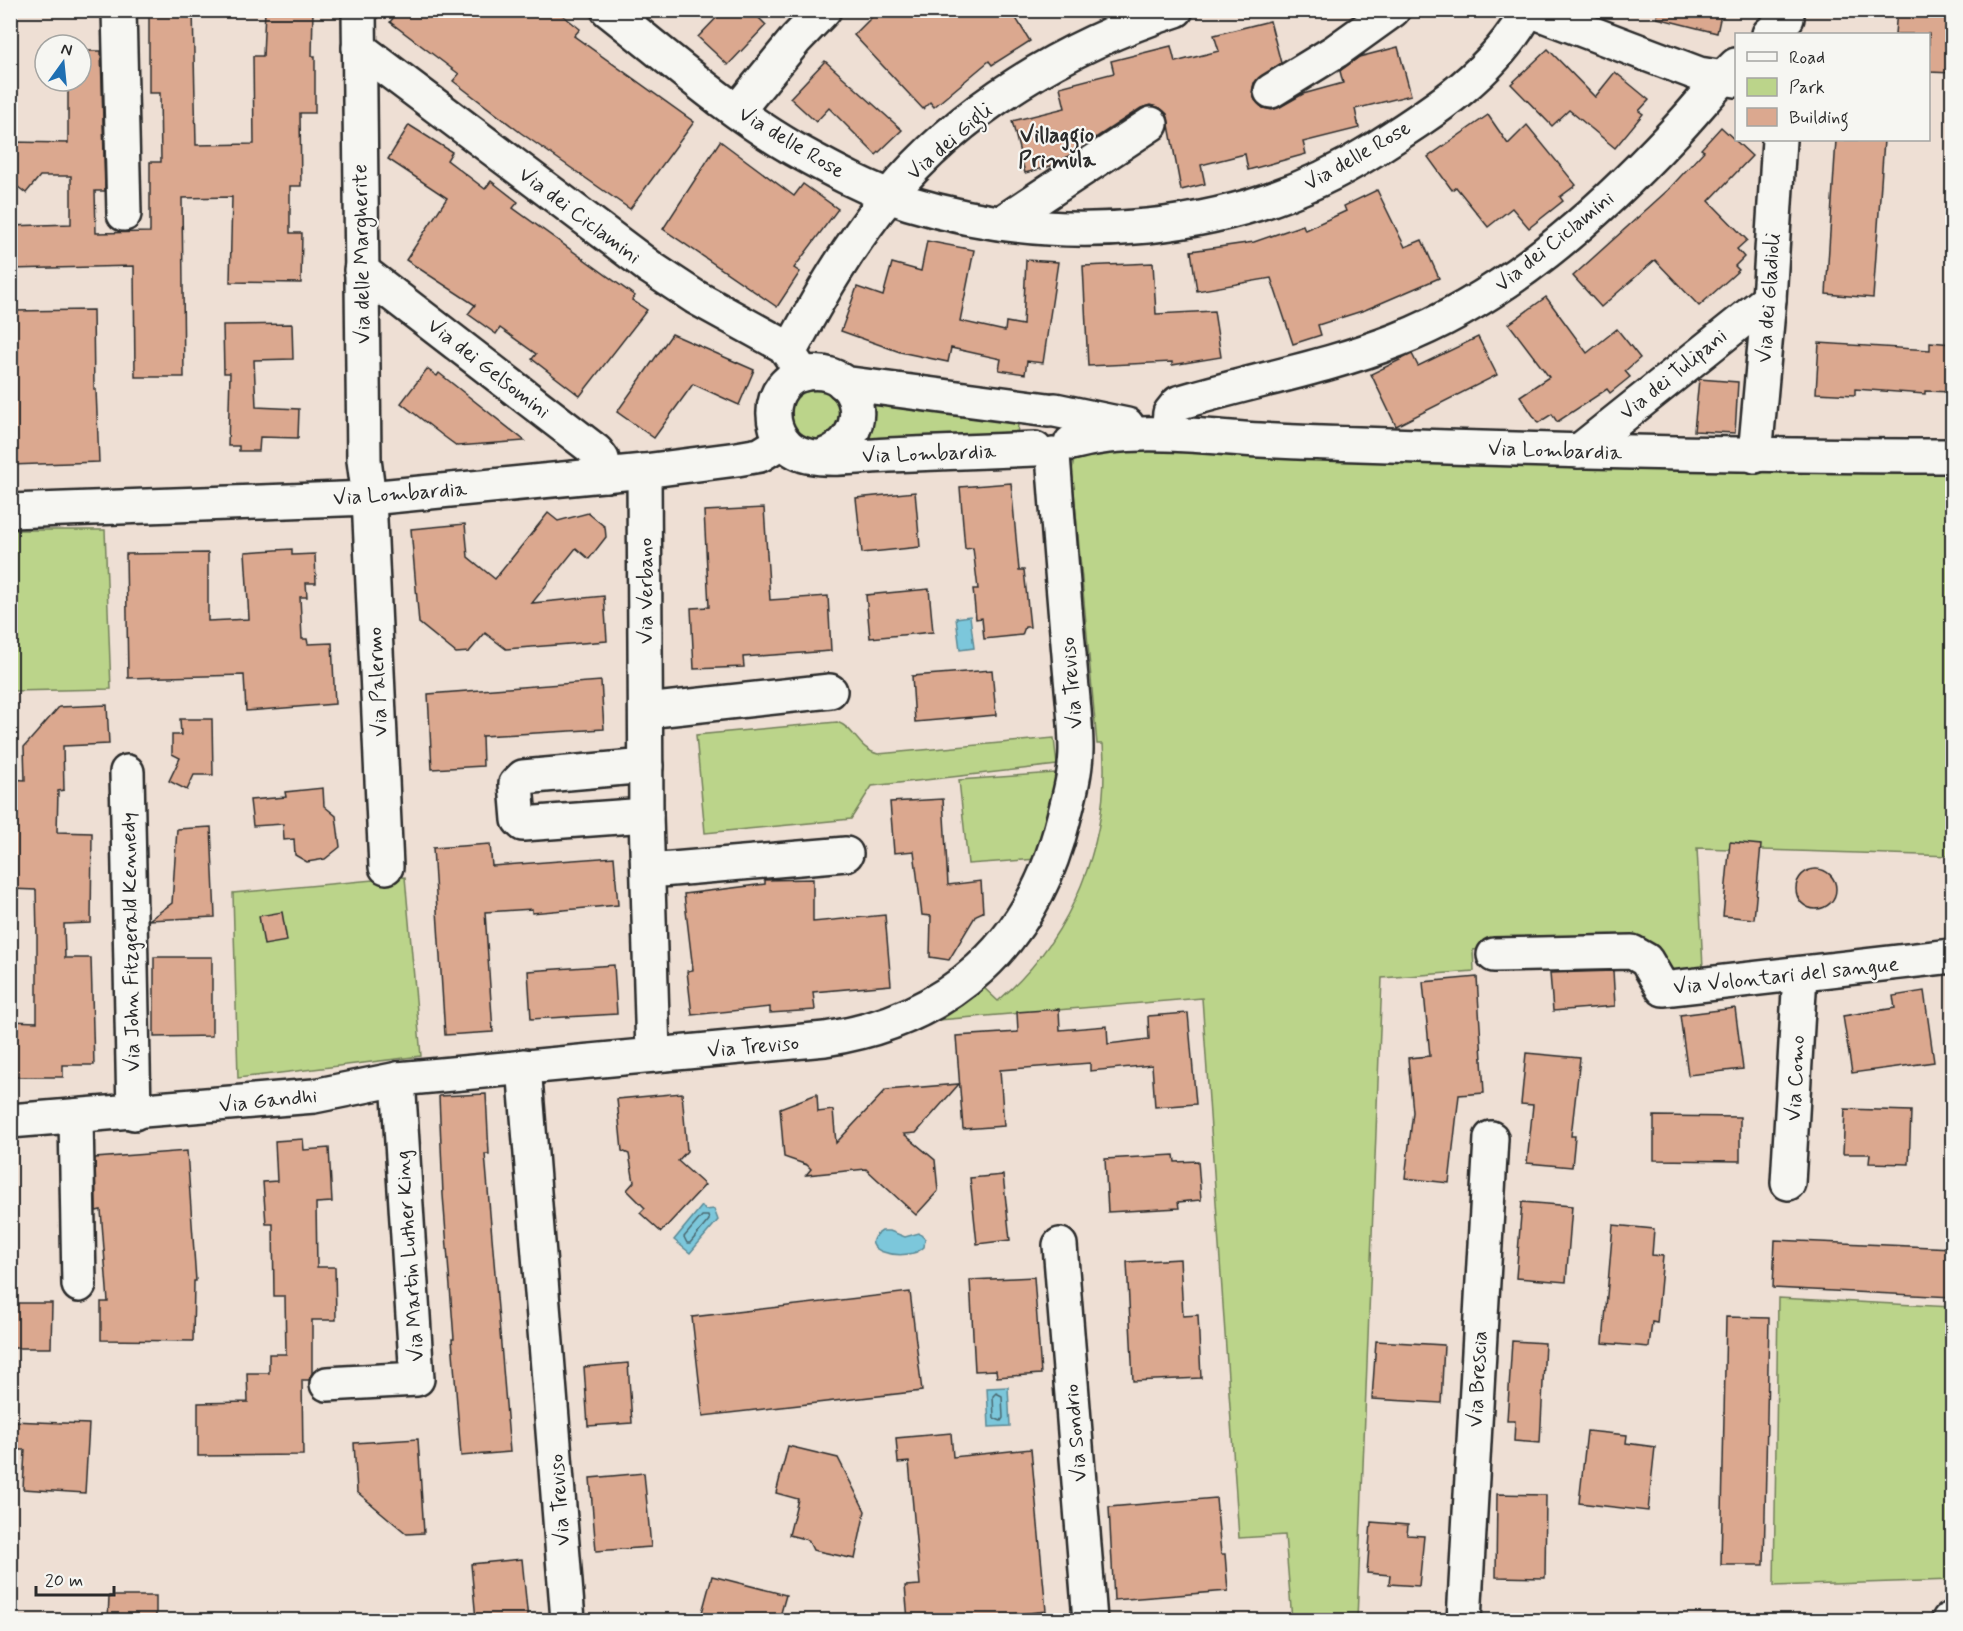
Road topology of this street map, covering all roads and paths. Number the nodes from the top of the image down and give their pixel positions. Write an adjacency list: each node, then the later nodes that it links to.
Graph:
1 (119, 10): 15 (street)
2 (359, 10): 8 (street, Via delle Margherite)
3 (608, 10): 11 (street, Via delle Rose)
4 (824, 10): 11 (street)
5 (1176, 10): 14 (street, Via dei Gigli)
6 (1393, 10): 10 (street)
7 (1529, 10): 9 (street); 16 (street, Via delle Rose)
8 (358, 48): 17 (street, Via delle Margherite); 19 (street, Via dei Ciclamini)
9 (1732, 75): 22 (street, Via dei Ciclamini)
10 (1271, 91)
11 (737, 111): 14 (street, Via delle Rose)
12 (1151, 124): 16 (street)
13 (1779, 141): 18 (street, Via dei Gladioli)
14 (889, 196): 16 (street, Via delle Rose); 19 (street, Via dei Gigli)
15 (124, 214)
16 (1001, 223)
17 (361, 270): 30 (street, Via dei Gelsomini); 31 (street, Via delle Margherite)
18 (1769, 300): 25 (street, Via dei Tulipani); 27 (street, Via dei Gladioli)
19 (796, 362): 20 (street, Via Lombardia); 23 (street)
20 (843, 383): 21 (street, Via Lombardia); 26 (street, Via Lombardia)
21 (1051, 410): 22 (street, Via Lombardia); 24 (street)
22 (1163, 433): 24 (street, Via Lombardia); 25 (street, Via Lombardia)
23 (783, 441): 26 (street, Via Lombardia); 29 (street, Via Lombardia)
24 (1053, 449): 26 (street, Via Lombardia); 44 (street, Via Treviso)
25 (1579, 451): 27 (street, Via Lombardia)
26 (823, 456)
27 (1755, 456): 28 (street, Via Lombardia)
28 (1953, 456)
29 (644, 471): 30 (street, Via Lombardia); 34 (street, Via Verbano)
30 (606, 475): 31 (street, Via Lombardia)
31 (369, 498): 32 (street, Via Lombardia); 39 (street, Via Palermo)
32 (10, 511)
33 (830, 691): 34 (street)
34 (646, 711): 35 (street, Via Verbano)
35 (646, 766): 37 (street, Via Verbano); 37 (street)
36 (127, 772): 47 (street, Via John Fitzgerald Kennedy)
37 (646, 815): 40 (street, Via Verbano)
38 (846, 854): 40 (street)
39 (386, 867)
40 (649, 871): 44 (street, Via Verbano)
41 (1494, 955): 43 (street, Via Volontari del sangue)
42 (1953, 956): 43 (street, Via Volontari del sangue)
43 (1800, 974): 51 (street, Via Como)
44 (653, 1054): 45 (street, Via Treviso)
45 (524, 1066): 46 (street, Via Gandhi); 55 (street, Via Treviso)
46 (398, 1079): 47 (street, Via Gandhi); 54 (street, Via Martin Luther King)
47 (134, 1113): 48 (street, Via Gandhi)
48 (76, 1117): 49 (street, Via Gandhi); 53 (street)
49 (10, 1121)
50 (1491, 1138): 57 (street, Via Brescia)
51 (1788, 1183)
52 (1060, 1245): 56 (street, Via Sondrio)
53 (79, 1285)
54 (327, 1384)
55 (568, 1620)
56 (1090, 1620)
57 (1464, 1620)

